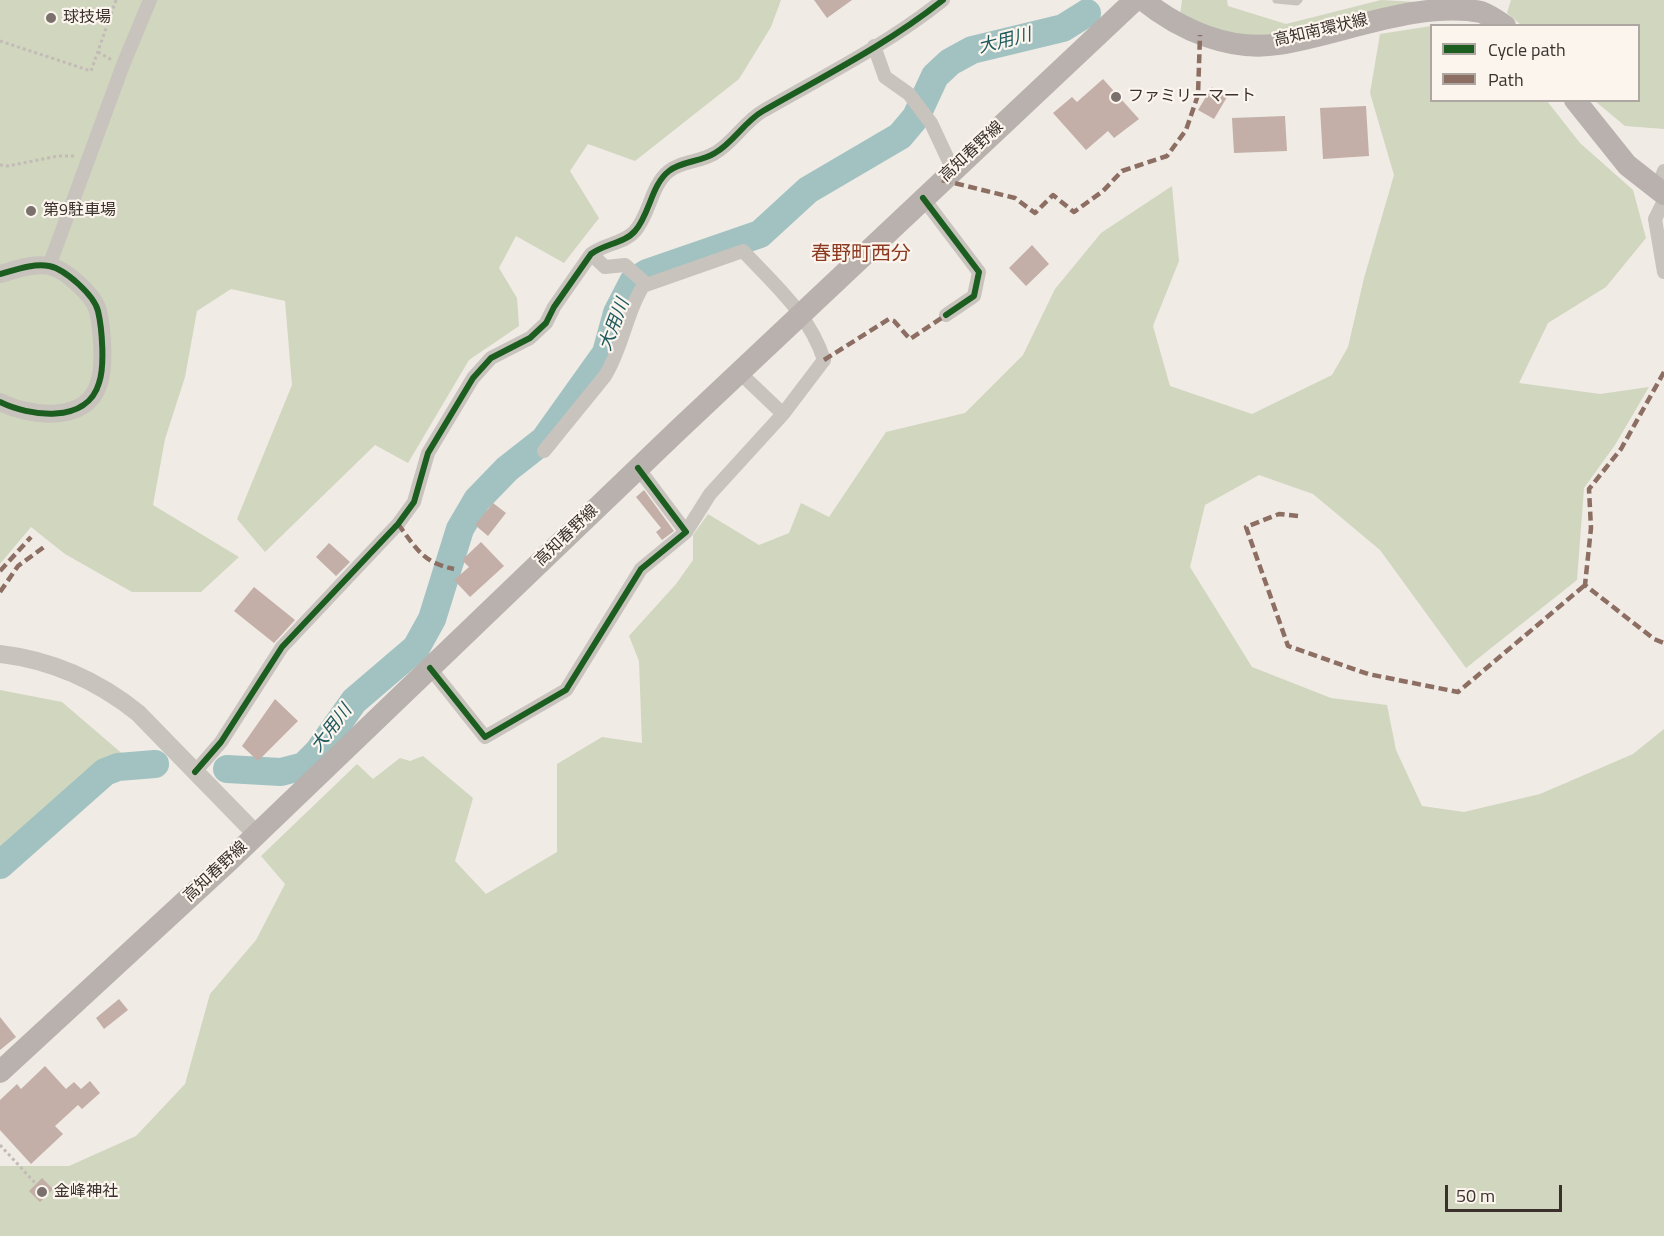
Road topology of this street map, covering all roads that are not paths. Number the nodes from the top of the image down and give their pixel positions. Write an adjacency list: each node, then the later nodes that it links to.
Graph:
1 (150, 0): 15 (street)
2 (943, 0): 9 (street)
3 (1135, 0): 11 (main road, 高知春野線)
4 (1143, 0): 7 (main road, 高知南環状線)
5 (1276, 0): 6 (lane)
6 (1299, 0)
7 (1445, 3): 8 (main road, 高知南環状線)
8 (1502, 24)
9 (874, 46): 11 (street); 14 (street)
10 (1577, 102): 12 (main road)
11 (953, 170): 13 (main road, 高知春野線)
12 (1662, 189): 16 (street)
13 (923, 198): 19 (main road, 高知春野線); 20 (street)
14 (591, 254): 18 (street); 29 (street)
15 (49, 266): 17 (street); 22 (street)
16 (1664, 272)
17 (0, 273)
18 (640, 278): 19 (street); 24 (street)
19 (801, 313): 21 (main road, 高知春野線); 23 (street)
20 (946, 315)
21 (739, 372): 23 (street); 25 (main road, 高知春野線)
22 (0, 402)
23 (783, 414): 26 (street)
24 (544, 451)
25 (638, 468): 26 (street); 28 (main road, 高知春野線)
26 (686, 532): 28 (street)
27 (0, 654): 29 (street)
28 (430, 668): 30 (main road, 高知春野線)
29 (195, 772): 30 (street)
30 (256, 834): 31 (main road, 高知春野線)
31 (0, 1072)

